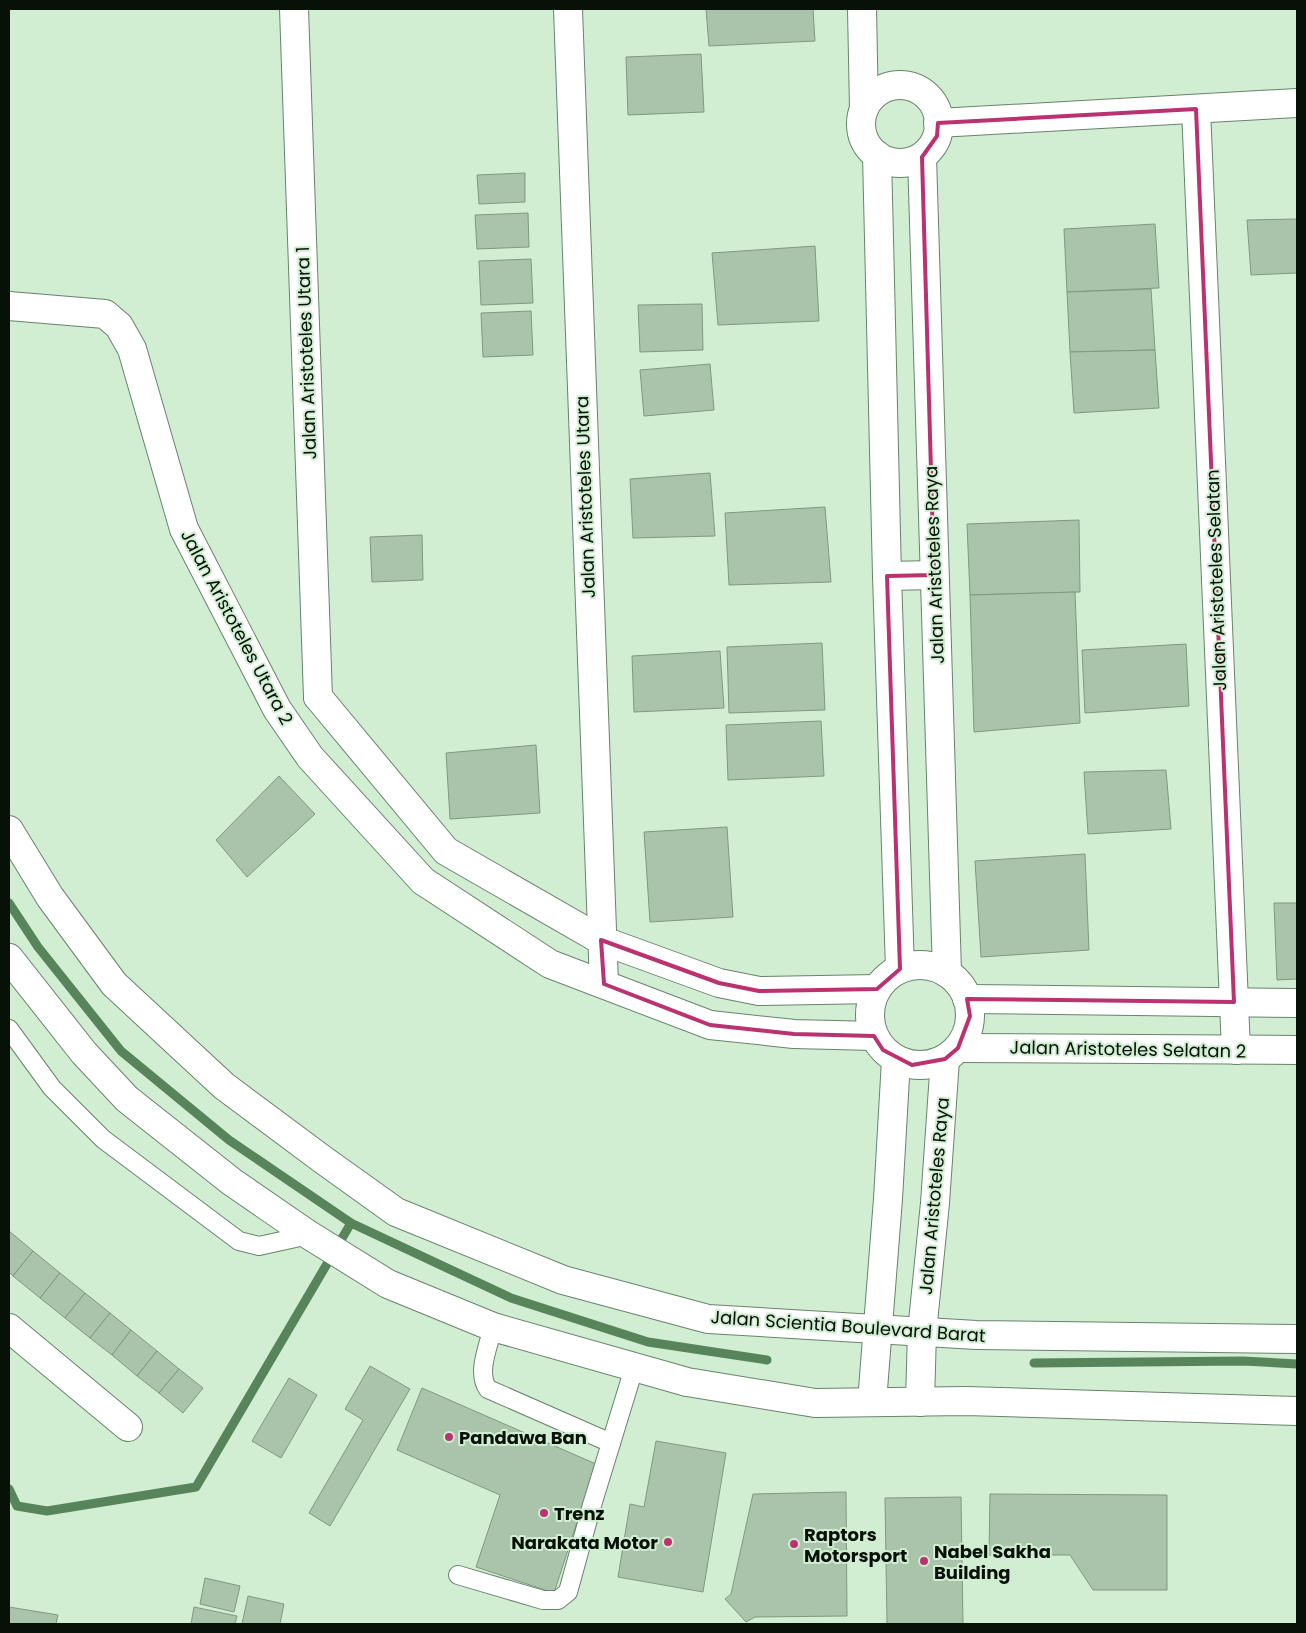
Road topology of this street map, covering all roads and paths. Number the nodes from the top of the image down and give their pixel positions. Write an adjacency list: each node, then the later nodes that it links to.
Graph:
1 (294, 9): 13 (street, Jalan Aristoteles Utara 1)
2 (568, 9): 16 (street, Jalan Aristoteles Utara)
3 (862, 9): 5 (street)
4 (1297, 103): 6 (street)
5 (864, 108): 7 (street); 8 (street)
6 (1196, 109): 7 (street); 23 (street, Jalan Aristoteles Selatan)
7 (938, 123): 9 (street)
8 (876, 155): 9 (street); 12 (street)
9 (922, 156): 11 (street, Jalan Aristoteles Raya)
10 (9, 306): 14 (street, Jalan Aristoteles Utara 2)
11 (934, 575): 12 (street); 19 (street, Jalan Aristoteles Raya)
12 (887, 576): 18 (street)
13 (318, 697): 14 (street); 16 (street)
14 (277, 709): 20 (street, Jalan Aristoteles Utara 2)
15 (9, 830): 34 (street, Jalan Scientia Boulevard Barat)
16 (601, 940): 20 (street, Jalan Aristoteles Utara); 21 (street)
17 (9, 958): 31 (street)
18 (900, 969): 19 (street); 21 (street)
19 (947, 973): 22 (street)
20 (604, 984): 26 (street, Jalan Aristoteles Utara 2)
21 (877, 989): 26 (street)
22 (967, 999): 23 (street); 29 (street, Jalan Aristoteles Raya)
23 (1234, 1002): 24 (street); 27 (street, Jalan Aristoteles Selatan)
24 (1297, 1003)
25 (9, 1029): 31 (lane)
26 (874, 1036): 30 (street)
27 (1236, 1050): 28 (street, Jalan Aristoteles Selatan 2); 29 (street, Jalan Aristoteles Selatan 2)
28 (1297, 1050)
29 (952, 1053): 30 (street); 35 (street, Jalan Aristoteles Raya)
30 (896, 1060): 34 (street)
31 (313, 1237): 32 (street)
32 (493, 1327): 37 (street); 42 (lane)
33 (9, 1328): 41 (street)
34 (877, 1330): 35 (street, Jalan Scientia Boulevard Barat); 38 (street)
35 (922, 1332): 36 (street, Jalan Scientia Boulevard Barat); 39 (street, Jalan Aristoteles Raya)
36 (1297, 1340)
37 (634, 1368): 38 (street); 42 (lane)
38 (872, 1402): 39 (street)
39 (920, 1402): 40 (street)
40 (1297, 1411)
41 (128, 1428)
42 (610, 1444): 43 (lane)
43 (458, 1575)

